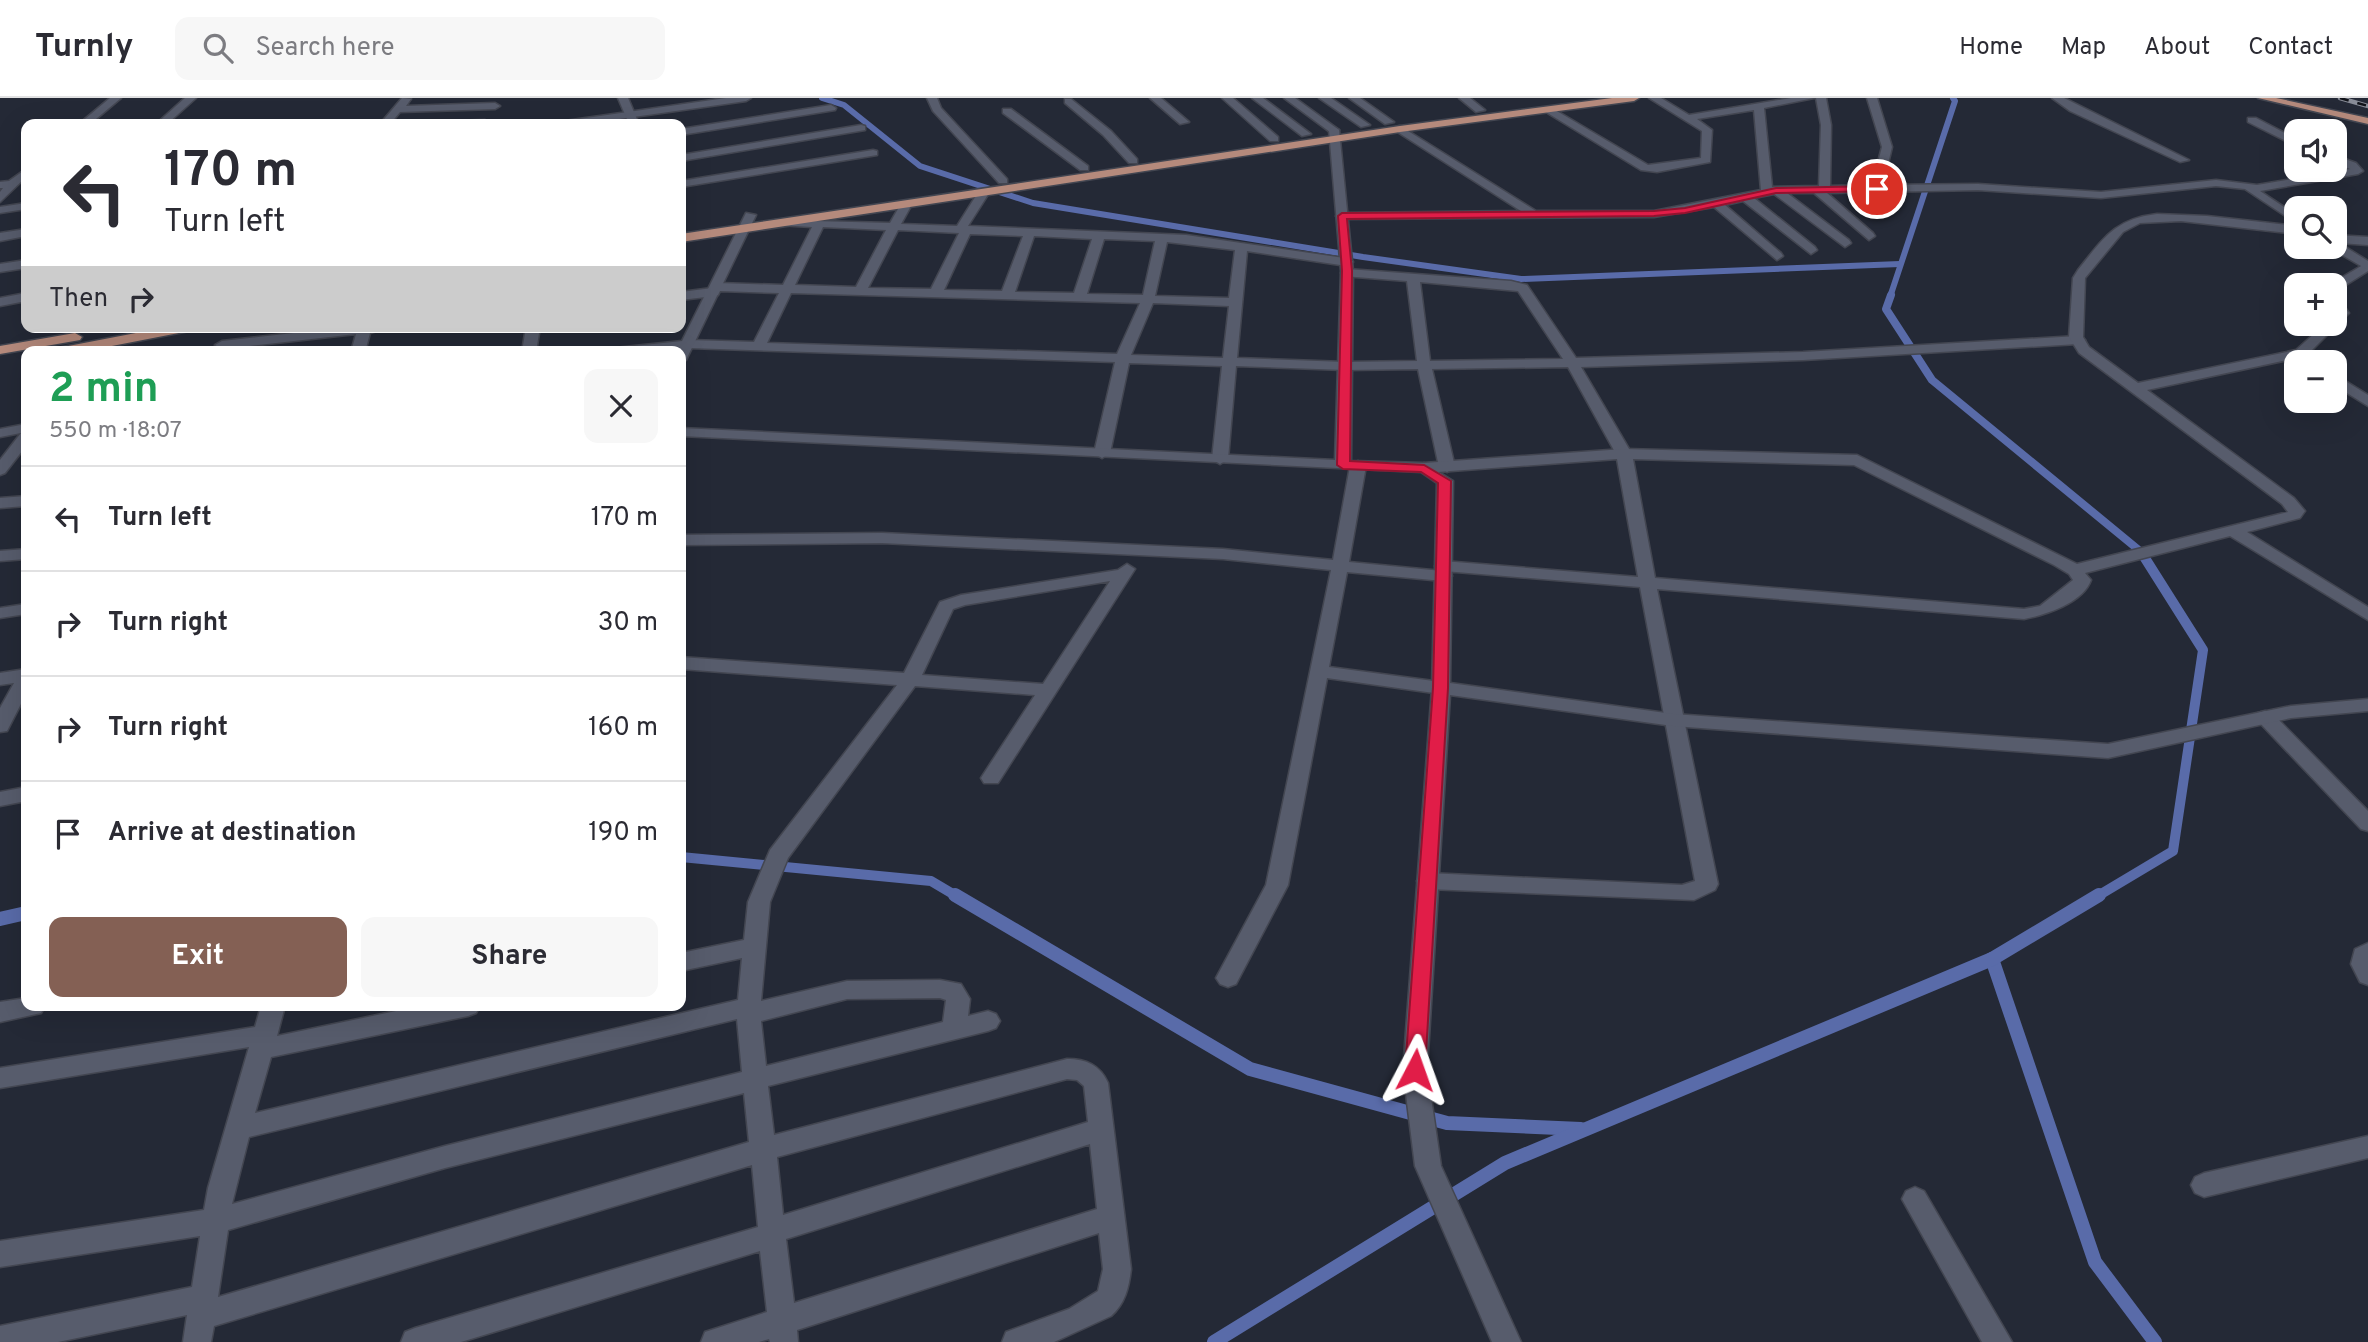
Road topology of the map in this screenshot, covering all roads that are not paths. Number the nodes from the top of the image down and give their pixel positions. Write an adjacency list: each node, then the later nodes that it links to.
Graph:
1 (116, 98): 2 (street); 33 (street)
2 (126, 98)
3 (191, 98): 34 (street)
4 (407, 98): 29 (street)
5 (623, 98): 37 (street)
6 (746, 98): 37 (street)
7 (932, 98): 58 (street)
8 (1155, 98): 40 (street)
9 (1227, 98): 49 (street)
10 (1257, 98): 46 (street)
11 (1289, 98): 47 (street)
12 (1324, 98): 42 (street)
13 (1354, 98): 41 (street)
14 (1464, 98): 30 (street)
15 (1572, 98): 26 (main road)
16 (1634, 98): 26 (main road)
17 (1654, 98): 32 (street)
18 (1809, 98): 27 (street)
19 (1821, 98): 61 (street)
20 (1872, 98): 60 (street)
21 (2057, 98): 52 (street)
22 (2263, 98): 38 (main road)
23 (2288, 98): 38 (main road)
24 (1068, 101): 53 (street)
25 (497, 102): 29 (street); 36 (street)
26 (1549, 102): 30 (main road); 32 (street); 44 (main road)
27 (1759, 106): 32 (street); 62 (street)
28 (831, 108): 45 (street)
29 (398, 109): 35 (street)
30 (1480, 110): 41 (main road)
31 (1007, 111): 54 (street)
32 (1687, 118)
33 (90, 119)
34 (166, 119)
35 (390, 119)
36 (488, 119)
37 (632, 119)
38 (2368, 119)
39 (2252, 120): 48 (street)
40 (1184, 122)
41 (1389, 122): 42 (main road)
42 (1365, 125): 47 (main road)
43 (861, 128): 51 (street)
44 (1400, 129): 47 (main road); 70 (street)
45 (686, 131)
46 (1306, 134): 47 (main road); 49 (main road)
47 (1335, 134): 58 (main road); 71 (street)
48 (2284, 137)
49 (1274, 139): 53 (main road)
50 (873, 153): 57 (street)
51 (686, 157)
52 (2184, 160)
53 (1133, 161): 54 (main road)
54 (1084, 168): 58 (main road)
55 (2363, 170): 59 (street)
56 (13, 183): 64 (street)
57 (686, 183)
58 (992, 187): 66 (main road); 72 (main road); 78 (street)
59 (2253, 187): 60 (street); 69 (street)
60 (1882, 189): 61 (street)
61 (1820, 190): 62 (street); 82 (street)
62 (1772, 191): 63 (street); 88 (street)
63 (1745, 197): 65 (street); 90 (street)
64 (0, 199)
65 (1716, 203): 70 (street); 92 (street)
66 (906, 204): 73 (main road); 76 (street)
67 (21, 207): 68 (street)
68 (0, 210)
69 (2284, 212)
70 (1534, 215): 71 (street)
71 (1342, 216): 95 (street)
72 (749, 220): 73 (main road); 75 (main road); 84 (main road); 99 (street)
73 (775, 222): 74 (street)
74 (819, 224): 76 (street); 100 (street)
75 (686, 226)
76 (894, 227): 78 (street); 101 (street)
77 (2284, 229): 114 (street)
78 (963, 230): 79 (street); 102 (street)
79 (1030, 232): 81 (street); 104 (street)
80 (21, 234): 83 (street)
81 (1098, 235): 85 (street); 106 (street)
82 (1869, 236)
83 (0, 237)
84 (686, 237)
85 (1162, 238): 89 (street); 107 (street)
86 (2368, 241): 87 (street)
87 (2347, 242)
88 (1845, 243)
89 (1241, 246): 95 (street); 109 (street)
90 (1811, 250)
91 (2347, 251): 94 (street)
92 (1777, 256)
93 (21, 265): 96 (street)
94 (2368, 266): 98 (street)
95 (1347, 267): 97 (street); 132 (street)
96 (0, 268)
97 (1413, 278): 130 (street); 131 (street)
98 (2347, 279)
99 (715, 289): 100 (street); 103 (street); 115 (street)
100 (788, 289): 101 (street); 120 (street)
101 (860, 291): 102 (street)
102 (936, 293): 104 (street)
103 (686, 295)
104 (1007, 295): 106 (street)
105 (21, 298): 108 (street)
106 (1079, 298): 107 (street)
107 (1147, 300): 109 (street); 125 (street)
108 (0, 302)
109 (1235, 303): 128 (street)
110 (94, 333): 116 (main road)
111 (158, 333): 117 (main road)
112 (329, 333): 118 (street)
113 (2319, 336): 123 (street)
114 (2078, 340): 130 (street); 134 (street)
115 (689, 344): 119 (street); 120 (street); 122 (street)
116 (26, 346)
117 (89, 346)
118 (234, 346)
119 (670, 346)
120 (759, 346): 125 (street)
121 (21, 347): 124 (main road)
122 (686, 349)
123 (2304, 350)
124 (0, 351)
125 (1123, 357): 128 (street); 140 (street)
126 (2284, 357): 134 (street)
127 (21, 359): 129 (main road)
128 (1229, 361): 132 (street); 142 (street)
129 (0, 363)
130 (1573, 364): 131 (street); 141 (street)
131 (1424, 365): 132 (street); 144 (street)
132 (1345, 366): 143 (street)
133 (2347, 387): 135 (street)
134 (2135, 388): 149 (street)
135 (2368, 402)
136 (21, 429): 138 (street)
137 (686, 432): 140 (street)
138 (0, 433)
139 (21, 443): 146 (street)
140 (1102, 453): 142 (street)
141 (1624, 454): 144 (street); 155 (street); 158 (street)
142 (1220, 459): 143 (street)
143 (1351, 465): 145 (street); 154 (street)
144 (1447, 467): 145 (street)
145 (1424, 468): 156 (street)
146 (0, 470)
147 (21, 501): 148 (street)
148 (0, 503)
149 (2234, 531): 155 (street); 161 (street)
150 (686, 540): 151 (street)
151 (1140, 550): 154 (street); 157 (street)
152 (21, 554): 153 (street)
153 (0, 556)
154 (1340, 566): 156 (street); 163 (street)
155 (2075, 570): 158 (street)
156 (1443, 571): 158 (street); 168 (street)
157 (1124, 574): 166 (street); 169 (street)
158 (1647, 583): 172 (street)
159 (21, 610): 160 (street)
160 (0, 613)
161 (2368, 615)
162 (686, 663): 166 (street)
163 (1319, 671): 168 (street); 183 (street)
164 (21, 676): 165 (street)
165 (0, 678)
166 (910, 680): 169 (street); 179 (street)
167 (21, 686): 173 (street)
168 (1441, 688): 172 (street); 178 (street)
169 (1048, 690): 174 (street)
170 (2368, 705): 171 (street)
171 (2266, 717): 172 (street); 177 (street)
172 (1673, 720): 178 (street)
173 (0, 726)
174 (990, 778)
175 (21, 795): 176 (street)
176 (0, 799)
177 (2368, 824)
178 (1428, 881): 210 (street)
179 (754, 947): 181 (street); 187 (street)
180 (2368, 952): 182 (street)
181 (686, 961)
182 (2368, 976)
183 (1228, 978)
184 (21, 1008): 188 (street)
185 (271, 1011): 191 (street)
186 (439, 1011): 191 (street)
187 (749, 1011): 190 (street); 193 (street); 194 (street)
188 (0, 1012)
189 (988, 1021): 190 (street)
190 (954, 1030): 193 (street)
191 (262, 1042): 192 (street); 194 (street)
192 (0, 1078)
193 (754, 1079): 197 (street); 201 (street)
194 (238, 1128): 201 (street)
195 (1101, 1129): 197 (street); 200 (street); 202 (street)
196 (2368, 1147): 198 (street)
197 (762, 1150): 202 (street); 204 (street)
198 (2204, 1185)
199 (1915, 1199): 211 (street)
200 (1111, 1217): 205 (street); 209 (street)
201 (216, 1221): 203 (street); 204 (street)
202 (771, 1233): 205 (street); 207 (street)
203 (0, 1254)
204 (201, 1319): 206 (street)
205 (783, 1331): 208 (street)
206 (0, 1340)
207 (415, 1342)
208 (715, 1342)
209 (1016, 1342)
210 (1507, 1342)
211 (1998, 1342)

